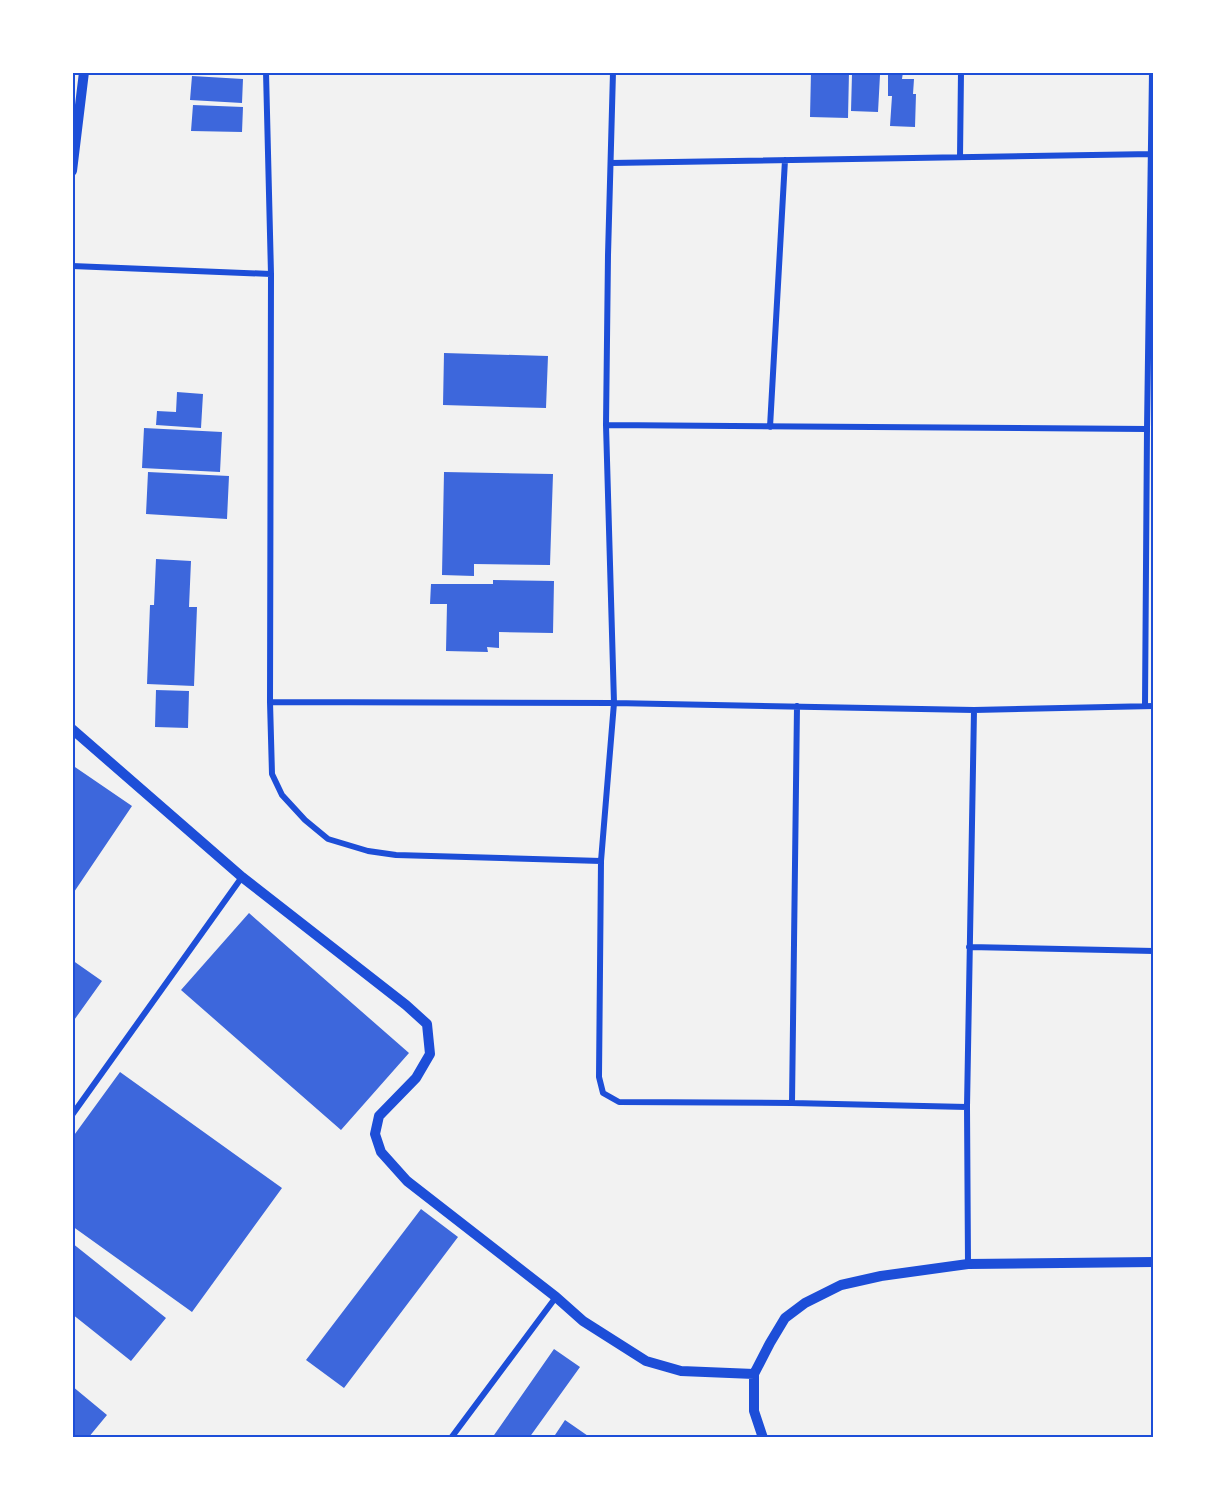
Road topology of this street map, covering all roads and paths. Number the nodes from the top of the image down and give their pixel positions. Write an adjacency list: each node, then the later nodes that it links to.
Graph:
1 (84, 72): 10 (street)
2 (266, 72): 12 (street)
3 (613, 72): 9 (street)
4 (961, 72): 7 (street)
5 (1152, 72): 6 (street)
6 (1152, 154): 7 (street); 15 (street)
7 (960, 157): 8 (street)
8 (785, 160): 9 (street); 14 (street)
9 (611, 163): 13 (street)
10 (72, 171)
11 (72, 266): 12 (street)
12 (271, 274): 16 (street)
13 (606, 425): 14 (street); 17 (street)
14 (770, 427): 15 (street)
15 (1147, 429): 19 (street)
16 (270, 702): 17 (street); 23 (street)
17 (614, 703): 18 (street); 23 (street)
18 (797, 706): 21 (street); 27 (street)
19 (1145, 706): 20 (street); 21 (street)
20 (1154, 706)
21 (974, 710): 25 (street)
22 (72, 729): 24 (street)
23 (601, 861): 27 (street)
24 (242, 877): 29 (street); 32 (street)
25 (969, 947): 26 (street); 28 (street)
26 (1154, 951)
27 (792, 1103): 28 (street)
28 (967, 1107): 31 (street)
29 (72, 1114)
30 (1154, 1262): 31 (street)
31 (968, 1264): 33 (street)
32 (556, 1297): 33 (street); 34 (street)
33 (754, 1374): 35 (street)
34 (451, 1438)
35 (763, 1438)

